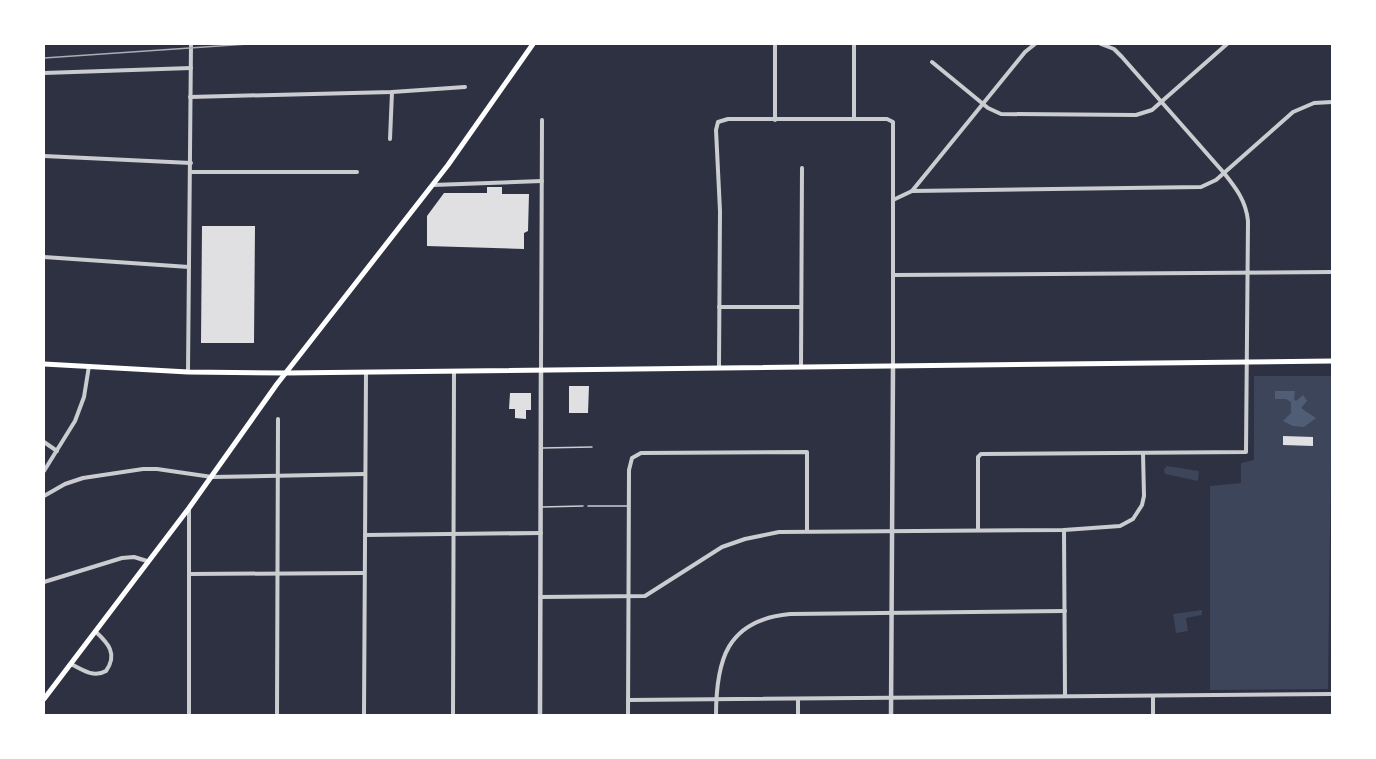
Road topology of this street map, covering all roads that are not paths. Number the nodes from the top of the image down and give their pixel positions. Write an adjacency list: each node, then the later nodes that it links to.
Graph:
1 (191, 44): 9 (street)
2 (534, 44): 28 (main road)
3 (775, 44): 19 (street)
4 (854, 44): 17 (street)
5 (1035, 44): 16 (street)
6 (1101, 44): 14 (street)
7 (1227, 44): 14 (street)
8 (932, 62): 16 (street)
9 (191, 68): 10 (street); 13 (street)
10 (44, 73)
11 (465, 87): 12 (street)
12 (392, 92): 13 (street); 20 (street)
13 (190, 97): 22 (street)
14 (1161, 102): 16 (street); 26 (street)
15 (1332, 102): 26 (street)
16 (983, 104): 29 (street)
17 (854, 118): 19 (street); 30 (street)
18 (542, 120): 27 (street)
19 (775, 120): 36 (street)
20 (390, 139)
21 (44, 156): 22 (street)
22 (191, 163): 24 (street)
23 (802, 168): 37 (street)
24 (190, 172): 25 (street); 32 (street)
25 (357, 172)
26 (1224, 173): 29 (street); 33 (street)
27 (542, 181): 28 (street); 45 (street)
28 (433, 185): 49 (main road)
29 (912, 191): 30 (street)
30 (893, 200): 35 (street)
31 (44, 257): 32 (street)
32 (190, 267): 47 (street)
33 (1248, 272): 34 (street); 35 (street); 39 (street)
34 (1332, 272)
35 (893, 275): 43 (street)
36 (719, 307): 37 (street); 44 (street)
37 (801, 307): 42 (street)
38 (1332, 361): 39 (main road)
39 (1248, 362): 43 (main road); 55 (street)
40 (44, 364): 41 (main road)
41 (89, 366): 47 (main road); 54 (street)
42 (801, 366): 43 (main road); 44 (main road)
43 (893, 366): 68 (street)
44 (719, 367): 45 (main road)
45 (541, 369): 46 (main road); 53 (street)
46 (454, 370): 48 (main road); 71 (street)
47 (188, 372): 49 (main road)
48 (366, 372): 49 (main road); 57 (street)
49 (285, 373): 59 (main road)
50 (278, 419): 58 (street)
51 (44, 442): 54 (street)
52 (592, 447): 53 (lane)
53 (541, 448): 64 (street)
54 (57, 451): 56 (street)
55 (1143, 453): 66 (street); 69 (street)
56 (44, 471)
57 (365, 474): 58 (street); 72 (street)
58 (277, 475): 59 (street); 76 (street)
59 (212, 477): 60 (street); 65 (main road)
60 (44, 496)
61 (582, 506): 64 (lane)
62 (588, 506): 63 (lane)
63 (629, 506): 67 (street); 79 (street)
64 (541, 507): 70 (street)
65 (189, 508): 73 (main road); 75 (street)
66 (978, 529): 68 (street); 69 (street)
67 (807, 530): 68 (street); 79 (street)
68 (892, 530): 81 (street)
69 (1064, 530): 80 (street)
70 (541, 533): 71 (street); 78 (street)
71 (454, 534): 72 (street); 95 (street)
72 (365, 535): 74 (street)
73 (147, 561): 77 (street); 82 (main road)
74 (364, 573): 76 (street); 94 (street)
75 (189, 574): 76 (street); 92 (street)
76 (277, 574): 93 (street)
77 (44, 582)
78 (540, 597): 79 (street); 96 (street)
79 (628, 597): 89 (street)
80 (1065, 612): 81 (street); 85 (street)
81 (891, 614): 88 (street); 90 (street)
82 (96, 632): 83 (main road); 83 (street)
83 (71, 664): 87 (main road)
84 (1332, 694): 86 (street)
85 (1065, 695): 86 (street); 88 (street)
86 (1153, 696): 101 (street)
87 (44, 699)
88 (891, 699): 91 (street); 100 (street)
89 (628, 700): 90 (street); 97 (street)
90 (716, 700): 91 (street); 98 (street)
91 (798, 700): 99 (street)
92 (189, 716)
93 (277, 716)
94 (364, 716)
95 (453, 716)
96 (540, 716)
97 (628, 716)
98 (716, 716)
99 (798, 716)
100 (891, 716)
101 (1153, 716)

